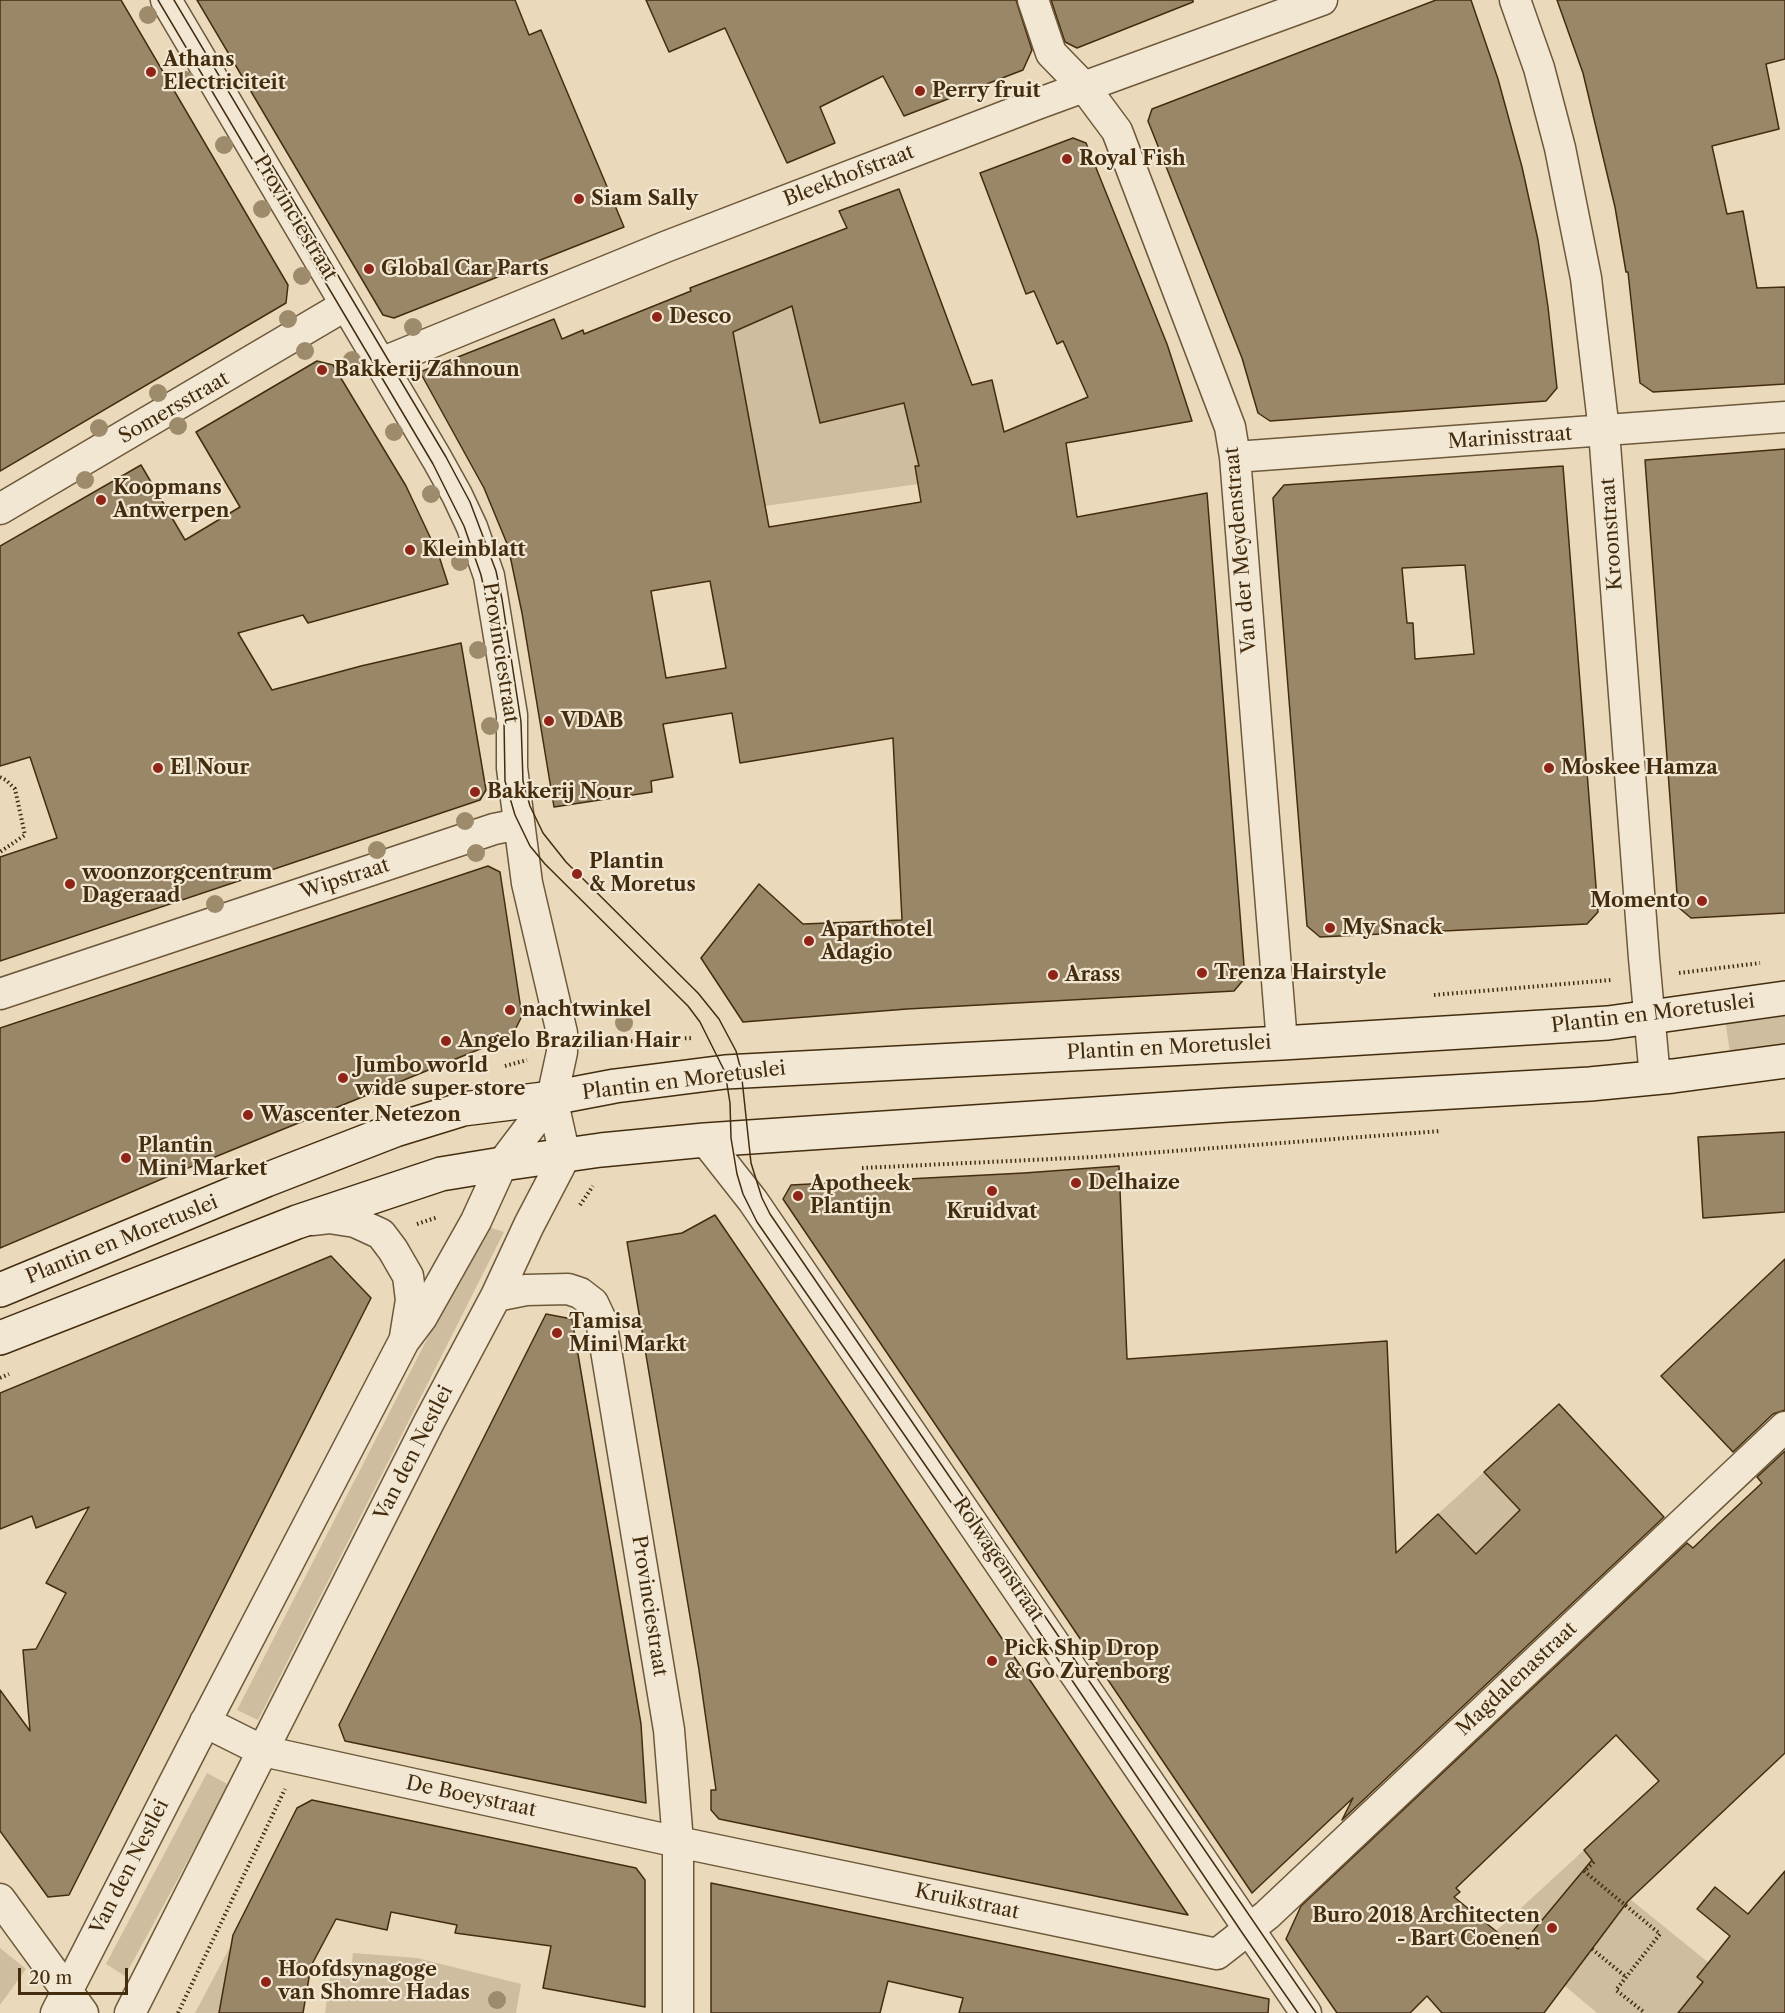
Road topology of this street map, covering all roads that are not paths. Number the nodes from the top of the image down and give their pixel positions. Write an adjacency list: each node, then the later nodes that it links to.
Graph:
1 (166, 0): 6 (street, Provinciestraat)
2 (1033, 0): 5 (street, Van der Meydenstraat)
3 (1322, 0): 5 (street, Bleekhofstraat)
4 (1515, 0): 9 (street, Kroonstraat)
5 (1085, 88): 7 (street, Bleekhofstraat); 10 (street, Van der Meydenstraat)
6 (346, 305): 7 (street, Provinciestraat); 11 (street, Somersstraat)
7 (381, 363): 12 (street, Provinciestraat)
8 (1785, 417): 9 (street, Marinisstraat)
9 (1604, 431): 10 (street, Marinisstraat); 15 (street, Kroonstraat)
10 (1235, 457): 16 (street, Van der Meydenstraat)
11 (0, 509)
12 (519, 824): 13 (street, Wipstraat); 19 (street, Provinciestraat)
13 (0, 994)
14 (1785, 998): 15 (main road, Plantin en Moretuslei)
15 (1650, 1018): 16 (main road, Plantin en Moretuslei); 18 (street, Kroonstraat)
16 (1281, 1043): 19 (main road, Plantin en Moretuslei)
17 (1785, 1061): 18 (main road)
18 (1656, 1078): 20 (main road)
19 (552, 1098): 21 (street, Plantin en Moretuslei); 22 (street); 24 (main road, Plantin en Moretuslei)
20 (705, 1140): 21 (main road); 33 (street, Rolwagenstraat)
21 (565, 1156): 22 (main road); 25 (street, Van den Nestlei)
22 (502, 1164): 23 (main road); 27 (street, Van den Nestlei)
23 (297, 1222): 26 (main road); 27 (street)
24 (0, 1290)
25 (496, 1296): 30 (street, Van den Nestlei); 31 (street, Provinciestraat)
26 (0, 1338)
27 (404, 1341): 29 (street, Van den Nestlei)
28 (1785, 1427): 33 (street, Magdalenastraat)
29 (205, 1722): 30 (street); 34 (street, Van den Nestlei)
30 (263, 1751): 31 (street, De Boeystraat); 35 (street, Van den Nestlei)
31 (678, 1842): 33 (street, Kruikstraat); 36 (street, Provinciestraat)
32 (0, 1899): 34 (street)
33 (1248, 1930): 37 (street, Rolwagenstraat)
34 (69, 2006)
35 (130, 2013)
36 (678, 2013)
37 (1306, 2013)

